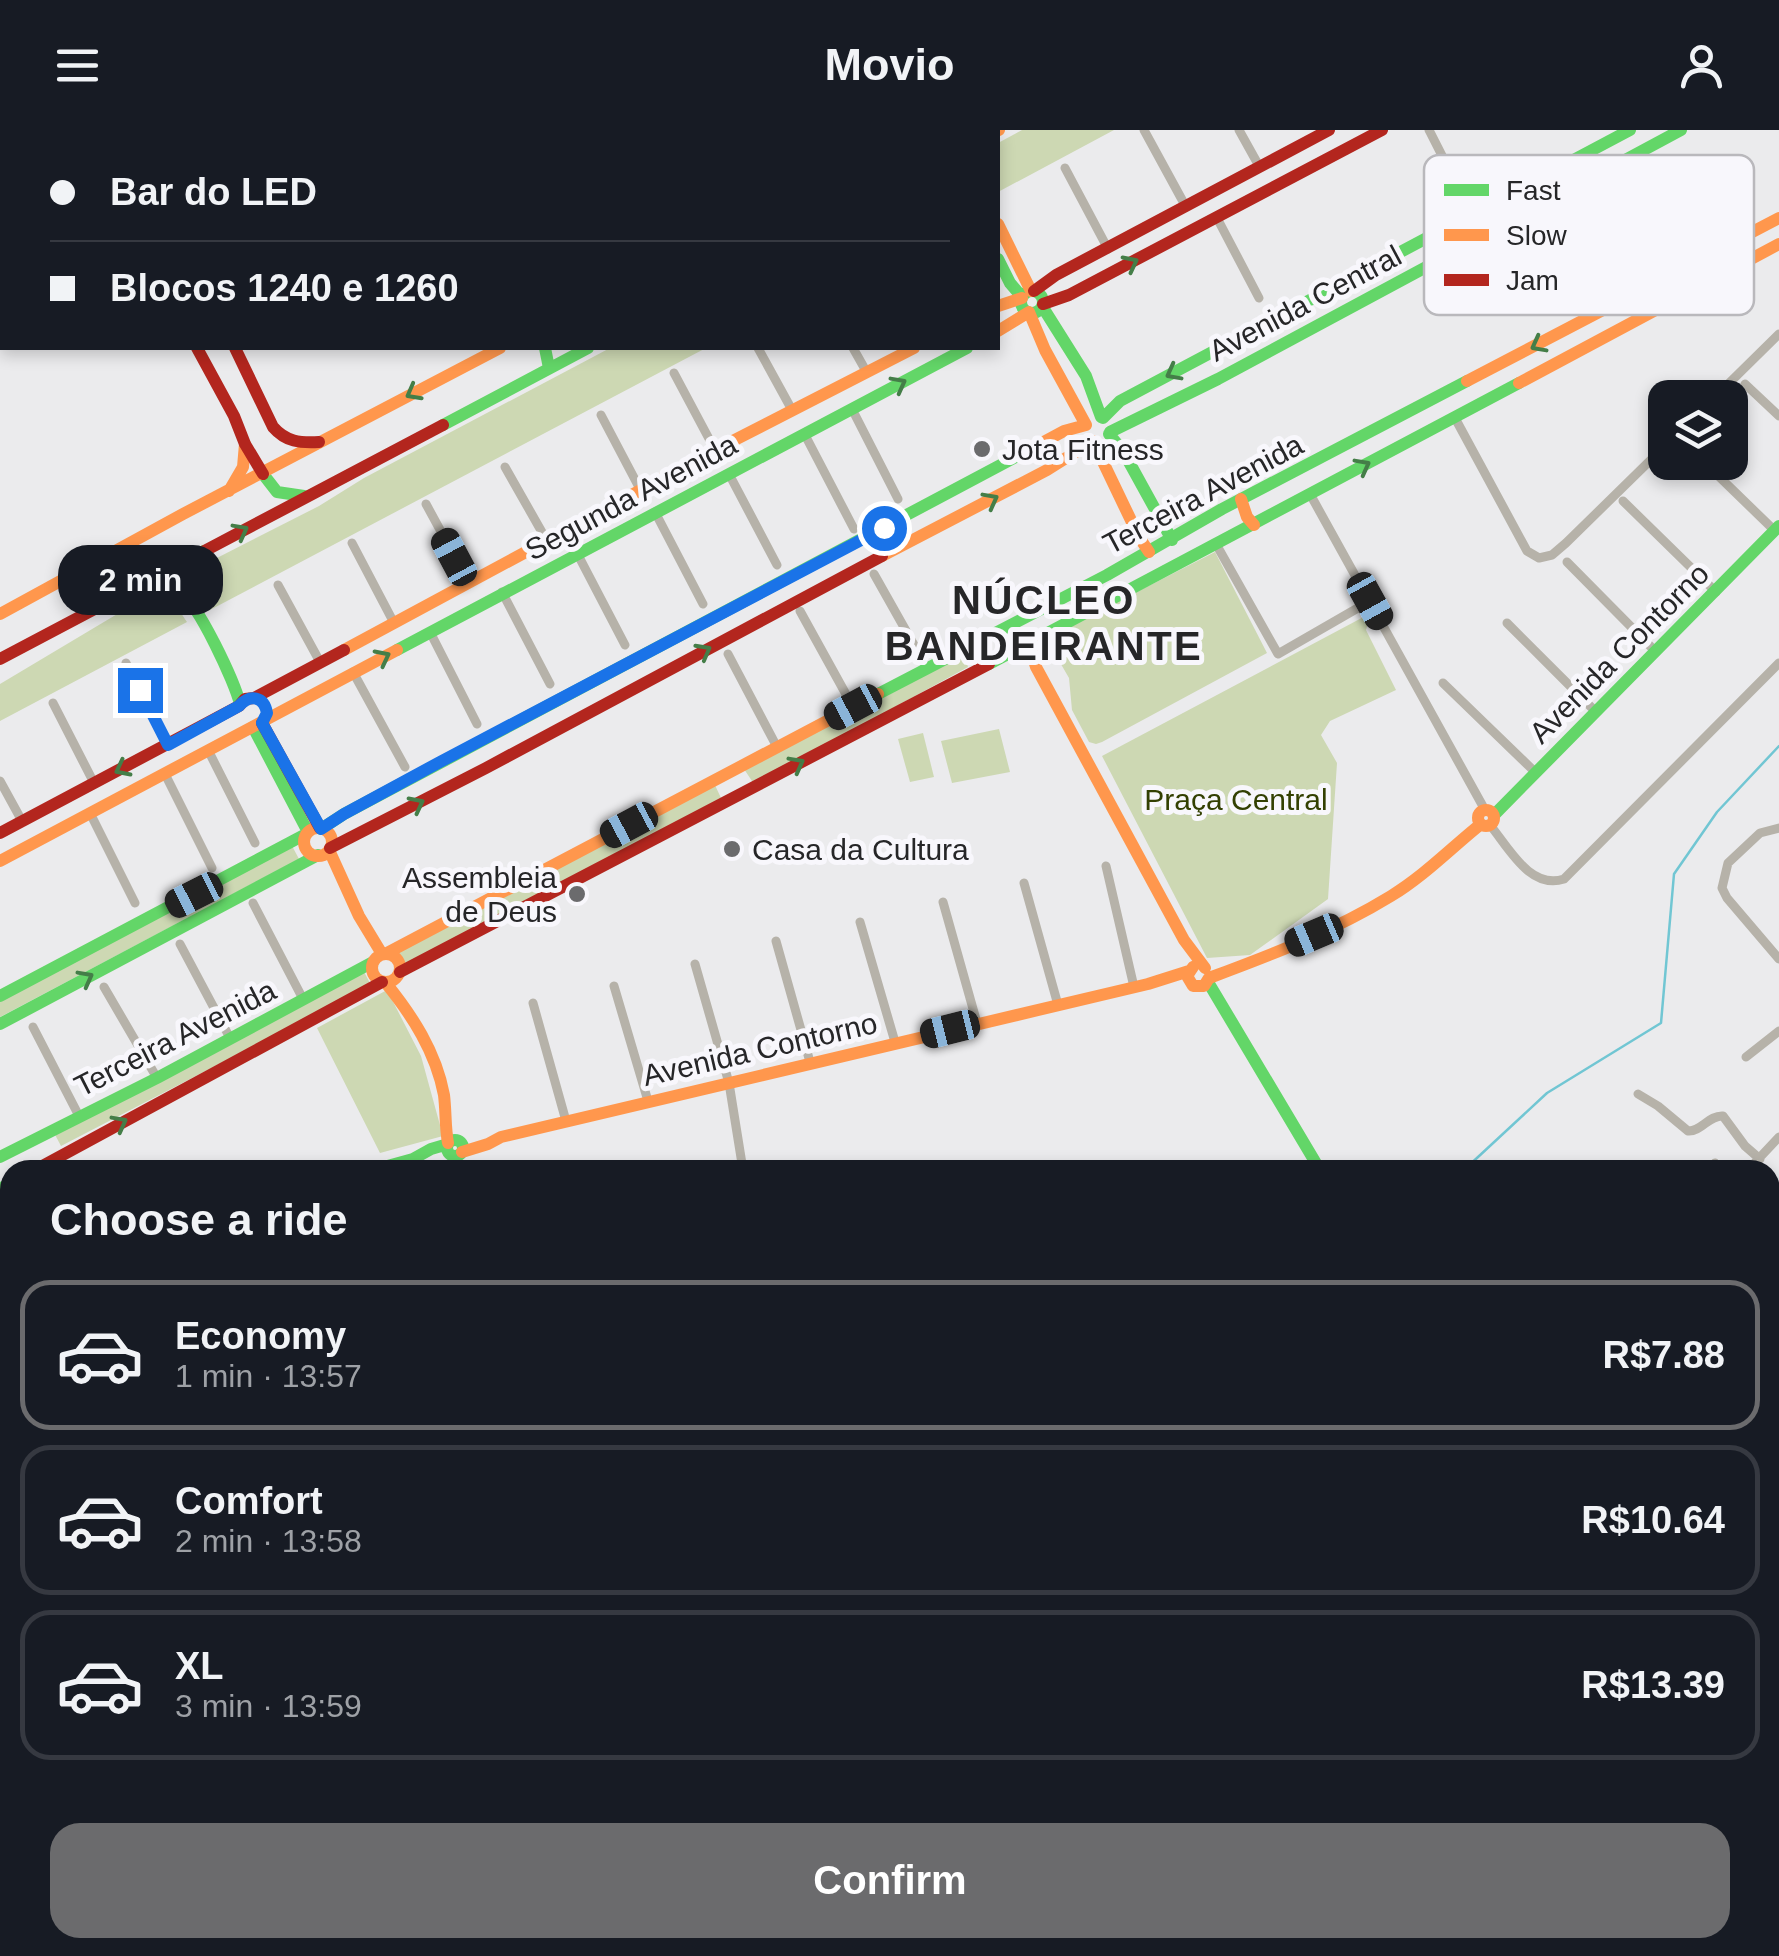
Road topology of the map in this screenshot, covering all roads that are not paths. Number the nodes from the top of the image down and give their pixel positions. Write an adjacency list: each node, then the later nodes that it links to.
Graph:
1 (1144, 130): 19 (street)
2 (1239, 130): 15 (street)
3 (1329, 130): 9 (main road)
4 (1382, 130): 17 (main road)
5 (1429, 130): 10 (street)
6 (1681, 130): 13 (main road, Avenida Central)
7 (1626, 132): 8 (main road, Avenida Central)
8 (1606, 144): 11 (main road, Avenida Central); 12 (main road)
9 (1299, 145): 14 (main road); 17 (main road)
10 (1442, 155)
11 (1585, 155)
12 (1616, 155)
13 (1633, 155)
14 (1279, 156): 15 (main road); 18 (main road)
15 (1259, 166): 19 (main road)
16 (1065, 168): 25 (street)
17 (1307, 170): 18 (main road)
18 (1290, 179): 20 (main road)
19 (1186, 207): 25 (main road)
20 (1217, 218): 30 (street); 32 (main road, one-way to 20)
21 (1779, 218): 23 (main road, Terceira Avenida)
22 (1000, 229): 29 (main road)
23 (1754, 230): 26 (main road)
24 (1424, 240): 47 (main road, Avenida Central)
25 (1108, 250): 29 (main road)
26 (1774, 250)
27 (1000, 264): 29 (main road)
28 (1424, 267): 51 (main road, Avenida Central)
29 (1027, 294): 31 (main road); 32 (main road); 33 (main road)
30 (1258, 298)
31 (1000, 305)
32 (1043, 305): 33 (main road); 64 (main road)
33 (1028, 312): 36 (main road); 67 (main road)
34 (1594, 315): 54 (main road, Terceira Avenida, one-way to 54)
35 (1645, 315): 65 (main road, Terceira Avenida)
36 (1000, 330)
37 (1779, 334): 52 (street)
38 (199, 350): 62 (main road)
39 (235, 350): 56 (main road)
40 (496, 350): 72 (main road, one-way to 72)
41 (546, 350): 48 (main road)
42 (579, 350): 48 (main road)
43 (759, 350): 60 (street)
44 (854, 350): 49 (street)
45 (910, 350): 49 (main road, Segunda Avenida)
46 (963, 350): 59 (main road, Segunda Avenida, one-way to 46)
47 (1208, 355): 51 (main road); 64 (main road, Avenida Central, one-way to 64)
48 (550, 368): 84 (main road)
49 (866, 371): 55 (main road, Segunda Avenida)
50 (674, 374): 75 (street)
51 (1218, 379): 70 (main road, Avenida Central)
52 (1732, 380)
53 (1748, 387): 63 (street)
54 (1448, 392): 58 (main road, Terceira Avenida); 65 (main road)
55 (822, 394): 57 (main road, Segunda Avenida); 66 (main road)
56 (262, 402): 62 (main road); 72 (main road)
57 (807, 402): 60 (main road, Segunda Avenida); 69 (main road)
58 (1428, 403): 68 (main road); 86 (main road, Terceira Avenida)
59 (852, 409): 66 (main road, Segunda Avenida); 85 (street)
60 (792, 410): 75 (main road, Segunda Avenida)
61 (601, 415): 81 (street)
62 (234, 416): 74 (main road)
63 (1779, 416)
64 (1102, 417): 67 (main road); 70 (main road)
65 (1457, 417): 68 (main road, Terceira Avenida); 76 (street)
66 (834, 418): 69 (main road, Segunda Avenida)
67 (1086, 426): 73 (main road); 95 (main road)
68 (1439, 426): 83 (main road, Terceira Avenida, one-way to 68)
69 (820, 427): 71 (main road, Segunda Avenida)
70 (1110, 433): 73 (main road); 91 (main road)
71 (805, 435): 79 (main road, Segunda Avenida); 95 (street)
72 (326, 441): 78 (main road)
73 (1093, 441): 96 (main road); 108 (main road, one-way to 73)
74 (245, 444): 78 (main road); 82 (main road)
75 (715, 450): 81 (main road, Segunda Avenida)
76 (1648, 463)
77 (505, 467): 98 (street)
78 (262, 474): 82 (main road); 84 (main road)
79 (729, 474): 90 (main road, Segunda Avenida); 107 (street)
80 (1724, 480): 93 (street)
81 (641, 491): 98 (main road, Segunda Avenida)
82 (228, 492): 120 (main road)
83 (1310, 494): 92 (main road, Terceira Avenida); 116 (street)
84 (307, 496): 102 (main road, one-way to 84)
85 (898, 499)
86 (1241, 499): 89 (main road, Terceira Avenida); 92 (main road)
87 (1623, 502): 115 (street)
88 (426, 504): 111 (street)
89 (1222, 510): 94 (main road); 97 (main road, Terceira Avenida)
90 (655, 512): 104 (main road, Segunda Avenida); 118 (street)
91 (1162, 524): 96 (main road); 97 (main road)
92 (1254, 525): 94 (main road, Terceira Avenida)
93 (1777, 528): 115 (main road, Avenida Contorno)
94 (1236, 534): 100 (main road, Terceira Avenida)
95 (857, 535): 101 (main road); 108 (main road)
96 (1139, 537): 103 (main road)
97 (1172, 540): 103 (main road, Terceira Avenida)
98 (546, 541): 105 (main road, Segunda Avenida)
99 (352, 543): 121 (street)
100 (1216, 544): 116 (street); 125 (main road, Terceira Avenida)
101 (846, 548): 108 (main road); 139 (main road)
102 (204, 551): 112 (main road); 117 (main road)
103 (1149, 552): 124 (main road, Terceira Avenida)
104 (577, 553): 110 (main road, Segunda Avenida); 126 (street)
105 (510, 560): 109 (main road, Segunda Avenida); 110 (main road)
106 (1567, 562): 128 (street)
107 (778, 565)
108 (868, 568): 135 (street); 144 (main road, one-way to 108)
109 (491, 571): 111 (main road, Segunda Avenida); 114 (main road)
110 (522, 582): 114 (main road, Segunda Avenida)
111 (468, 583): 121 (main road, Segunda Avenida)
112 (141, 584): 117 (main road); 130 (main road)
113 (278, 585): 132 (street)
114 (502, 592): 123 (main road, Segunda Avenida); 141 (street)
115 (1716, 592): 128 (main road, Avenida Contorno)
116 (1370, 601): 164 (street)
117 (192, 602): 143 (main road)
118 (703, 604)
119 (800, 611): 146 (street)
120 (0, 614)
121 (394, 622): 132 (main road, Segunda Avenida)
122 (1507, 622): 148 (street)
123 (430, 632): 138 (main road, Segunda Avenida, one-way to 123); 150 (street)
124 (989, 634): 127 (main road, Terceira Avenida); 131 (main road)
125 (1034, 641): 131 (main road, Terceira Avenida); 137 (main road)
126 (625, 645)
127 (963, 649): 135 (main road, Terceira Avenida); 136 (main road)
128 (1656, 652): 148 (main road, Avenida Contorno)
129 (728, 654): 152 (street)
130 (3, 655)
131 (1004, 656): 136 (main road, Terceira Avenida); 137 (main road)
132 (320, 662): 143 (main road, Segunda Avenida)
133 (126, 663): 151 (street)
134 (1779, 663): 164 (street)
135 (927, 668): 146 (main road, Terceira Avenida)
136 (980, 668): 161 (main road, Terceira Avenida, one-way to 136)
137 (1036, 668): 184 (main road)
138 (353, 672): 149 (main road, Segunda Avenida); 154 (street)
139 (600, 678): 142 (main road); 144 (main road)
140 (1443, 683): 156 (street)
141 (550, 684)
142 (574, 692): 147 (main road); 167 (main road)
143 (246, 701): 149 (main road); 149 (main road); 151 (main road, Segunda Avenida)
144 (610, 702): 147 (main road)
145 (53, 703): 160 (street)
146 (853, 707): 152 (main road, Terceira Avenida)
147 (592, 710): 170 (main road, one-way to 147)
148 (1595, 711): 156 (main road, Avenida Contorno)
149 (258, 724): 153 (main road, Segunda Avenida); 167 (main road)
150 (476, 724)
151 (168, 745): 160 (main road, Segunda Avenida, one-way to 160)
152 (777, 747): 155 (main road, Terceira Avenida)
153 (208, 750): 157 (main road, Segunda Avenida); 169 (street)
154 (405, 768)
155 (737, 768): 158 (main road, Terceira Avenida); 161 (main road)
156 (1535, 772): 164 (main road, Avenida Contorno)
157 (165, 774): 163 (main road, Segunda Avenida); 173 (street)
158 (714, 780): 162 (main road); 181 (main road, Terceira Avenida)
159 (0, 781): 165 (street)
160 (94, 783): 165 (main road, Segunda Avenida)
161 (749, 790): 162 (main road, Terceira Avenida)
162 (727, 801): 185 (main road, Terceira Avenida)
163 (90, 813): 171 (main road, Segunda Avenida); 175 (street)
164 (1488, 819): 184 (main road, Avenida Contorno)
165 (22, 821): 168 (main road, Segunda Avenida)
166 (1779, 828): 182 (street)
167 (314, 831): 170 (main road); 170 (main road); 189 (main road)
168 (0, 833)
169 (255, 843)
170 (324, 852): 181 (main road); 194 (main road, one-way to 170)
171 (0, 861)
172 (1106, 866): 188 (street)
173 (212, 868)
174 (1024, 883): 192 (street)
175 (136, 902)
176 (253, 902): 190 (street)
177 (943, 902): 193 (street)
178 (860, 922): 198 (street)
179 (776, 941): 200 (street)
180 (180, 944): 197 (street)
181 (378, 957): 185 (main road); 185 (main road); 190 (main road, Terceira Avenida)
182 (1779, 959)
183 (695, 964): 202 (street)
184 (1200, 976): 188 (main road, Avenida Contorno); 216 (main road)
185 (391, 978): 209 (main road); 213 (main road, Terceira Avenida, one-way to 185)
186 (104, 986): 201 (street)
187 (614, 986): 204 (street)
188 (1141, 986): 192 (main road, Avenida Contorno)
189 (0, 996)
190 (303, 1000): 197 (main road, Terceira Avenida)
191 (533, 1003): 206 (street)
192 (1058, 1005): 193 (main road, Avenida Contorno)
193 (977, 1023): 198 (main road, Avenida Contorno)
194 (0, 1024)
195 (33, 1027): 205 (street)
196 (1779, 1031): 199 (street)
197 (230, 1038): 201 (main road, Terceira Avenida)
198 (895, 1042): 200 (main road, Avenida Contorno)
199 (1746, 1057)
200 (810, 1062): 202 (main road, Avenida Contorno)
201 (157, 1078): 205 (main road, Terceira Avenida)
202 (729, 1083): 204 (main road, Avenida Contorno); 215 (street)
203 (1638, 1094): 211 (street)
204 (648, 1101): 206 (main road, Avenida Contorno)
205 (79, 1116): 207 (main road, Terceira Avenida)
206 (566, 1120): 209 (main road, Avenida Contorno)
207 (43, 1134): 210 (main road, Terceira Avenida); 212 (main road)
208 (1779, 1137): 211 (street)
209 (455, 1146): 214 (main road, Avenida Contorno)
210 (1, 1153)
211 (1760, 1159)
212 (46, 1160)
213 (54, 1160)
214 (409, 1160)
215 (741, 1160)
216 (1314, 1160)

